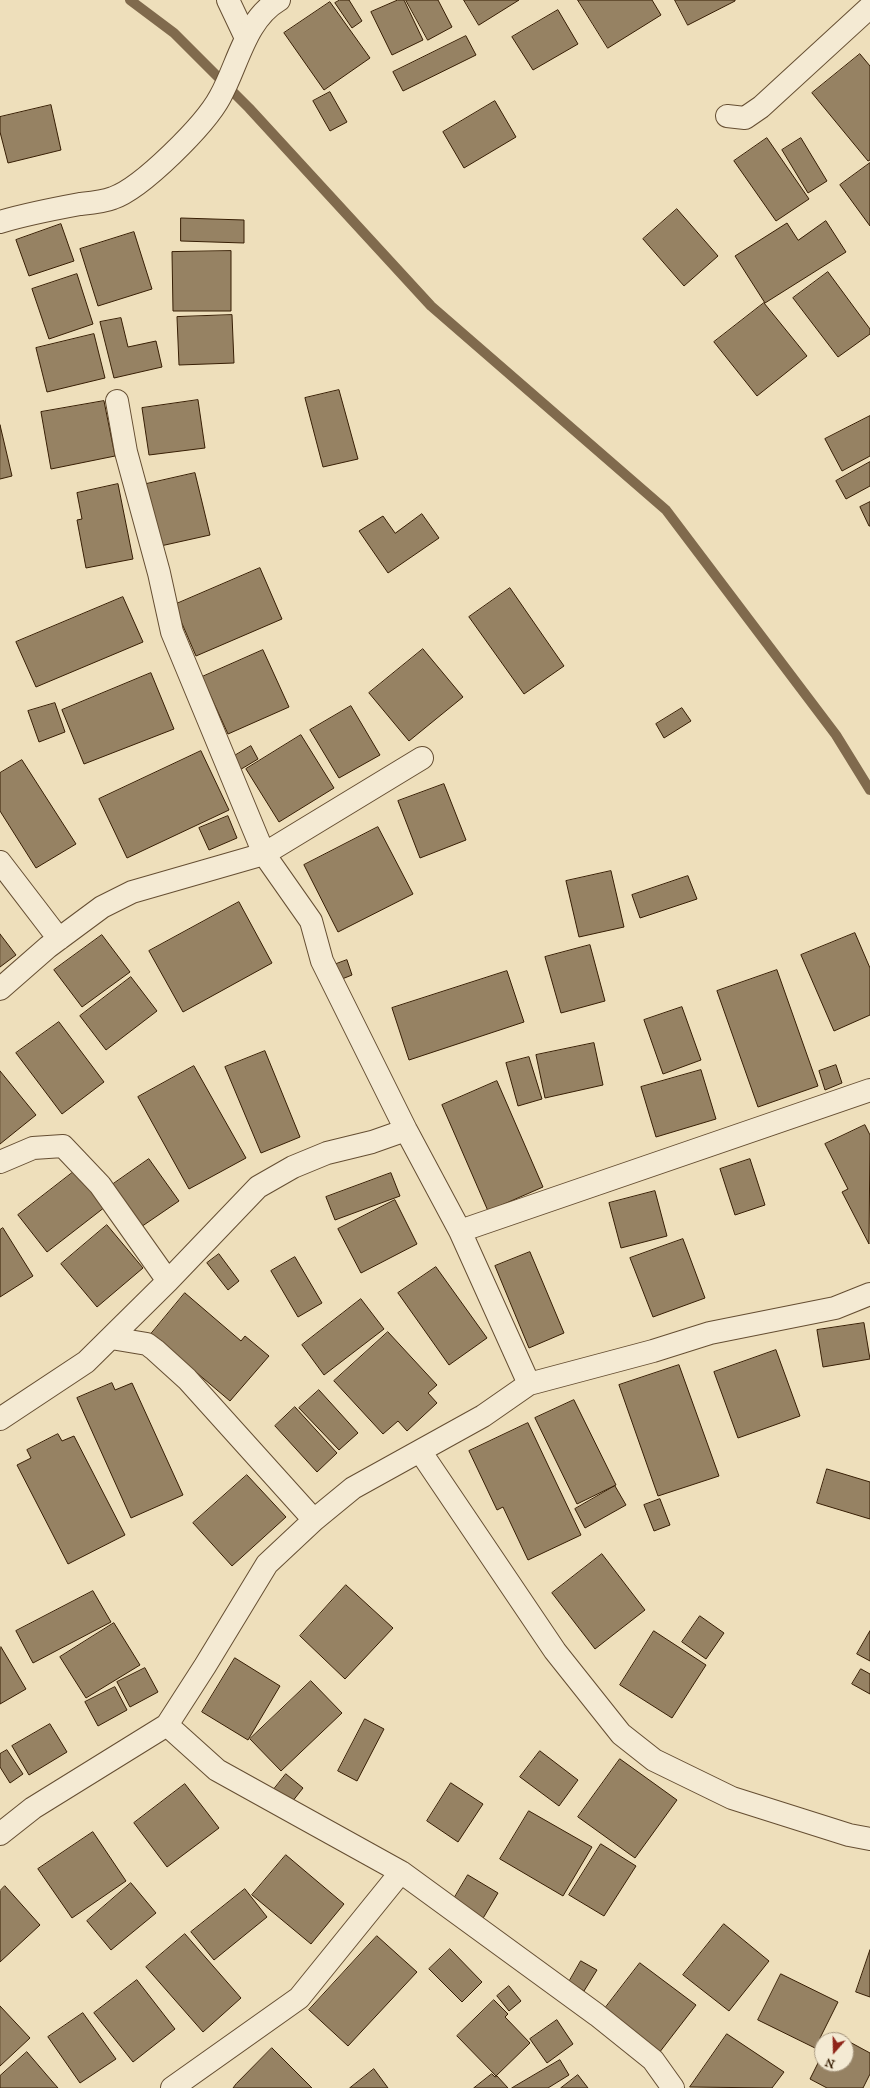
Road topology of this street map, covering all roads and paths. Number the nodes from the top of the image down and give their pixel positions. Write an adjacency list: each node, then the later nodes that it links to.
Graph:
1 (228, 0): 4 (street)
2 (279, 0): 4 (street)
3 (870, 7): 5 (street)
4 (246, 38): 6 (street)
5 (727, 116)
6 (0, 222)
7 (117, 401): 9 (street)
8 (422, 758): 9 (street)
9 (264, 854): 11 (street); 14 (street)
10 (0, 862): 11 (street)
11 (60, 939): 12 (street)
12 (0, 989)
13 (870, 1090): 16 (street)
14 (406, 1130): 16 (street); 17 (street)
15 (0, 1162): 17 (street)
16 (460, 1231): 20 (street)
17 (168, 1281): 19 (street)
18 (870, 1294): 20 (street)
19 (111, 1338): 21 (street); 23 (street)
20 (529, 1384): 22 (street)
21 (0, 1419)
22 (420, 1451): 23 (street); 26 (street)
23 (314, 1520): 24 (street)
24 (167, 1725): 25 (street); 27 (street)
25 (0, 1834)
26 (870, 1839)
27 (401, 1872): 28 (street); 29 (street)
28 (172, 2088)
29 (673, 2088)

